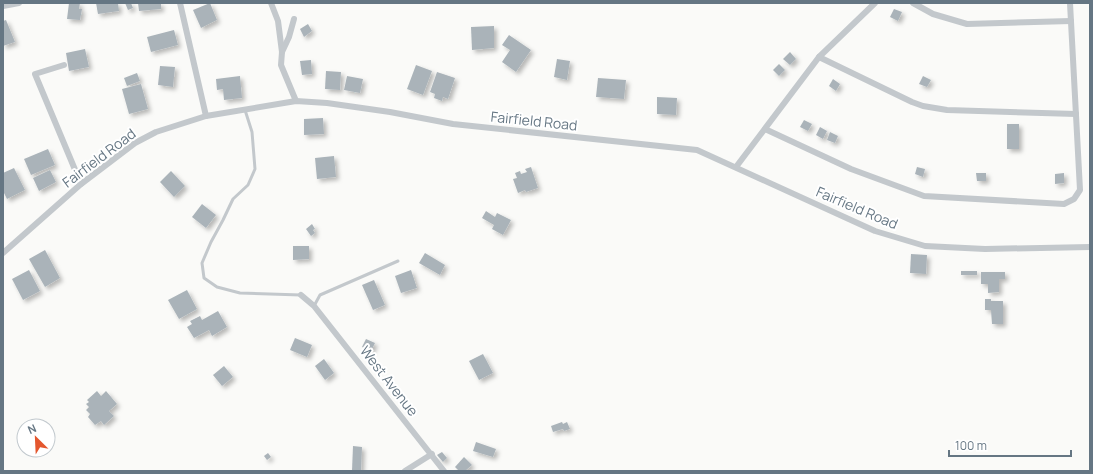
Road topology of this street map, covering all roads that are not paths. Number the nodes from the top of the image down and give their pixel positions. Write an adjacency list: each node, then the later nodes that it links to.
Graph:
1 (19, 3): 7 (street)
2 (180, 3): 16 (street)
3 (271, 3): 10 (street)
4 (875, 3): 11 (street)
5 (913, 3): 9 (street)
6 (1070, 3): 9 (street)
7 (3, 6)
8 (294, 19): 10 (street)
9 (1071, 21): 15 (street)
10 (282, 52): 13 (street)
11 (819, 57): 15 (street); 17 (street)
12 (64, 65): 19 (street)
13 (296, 101): 14 (street, Fairfield Road); 18 (street, Fairfield Road)
14 (245, 110): 16 (street, Fairfield Road); 23 (lane)
15 (1076, 114): 17 (street)
16 (206, 116): 19 (street, Fairfield Road)
17 (765, 129): 18 (street)
18 (736, 167): 20 (street, Fairfield Road)
19 (81, 184): 21 (street, Fairfield Road)
20 (1090, 247)
21 (3, 253)
22 (398, 261): 24 (lane)
23 (301, 295): 24 (street, West Avenue)
24 (314, 306): 25 (street, West Avenue)
25 (432, 454): 26 (street); 27 (street, West Avenue)
26 (405, 471)
27 (444, 471)

